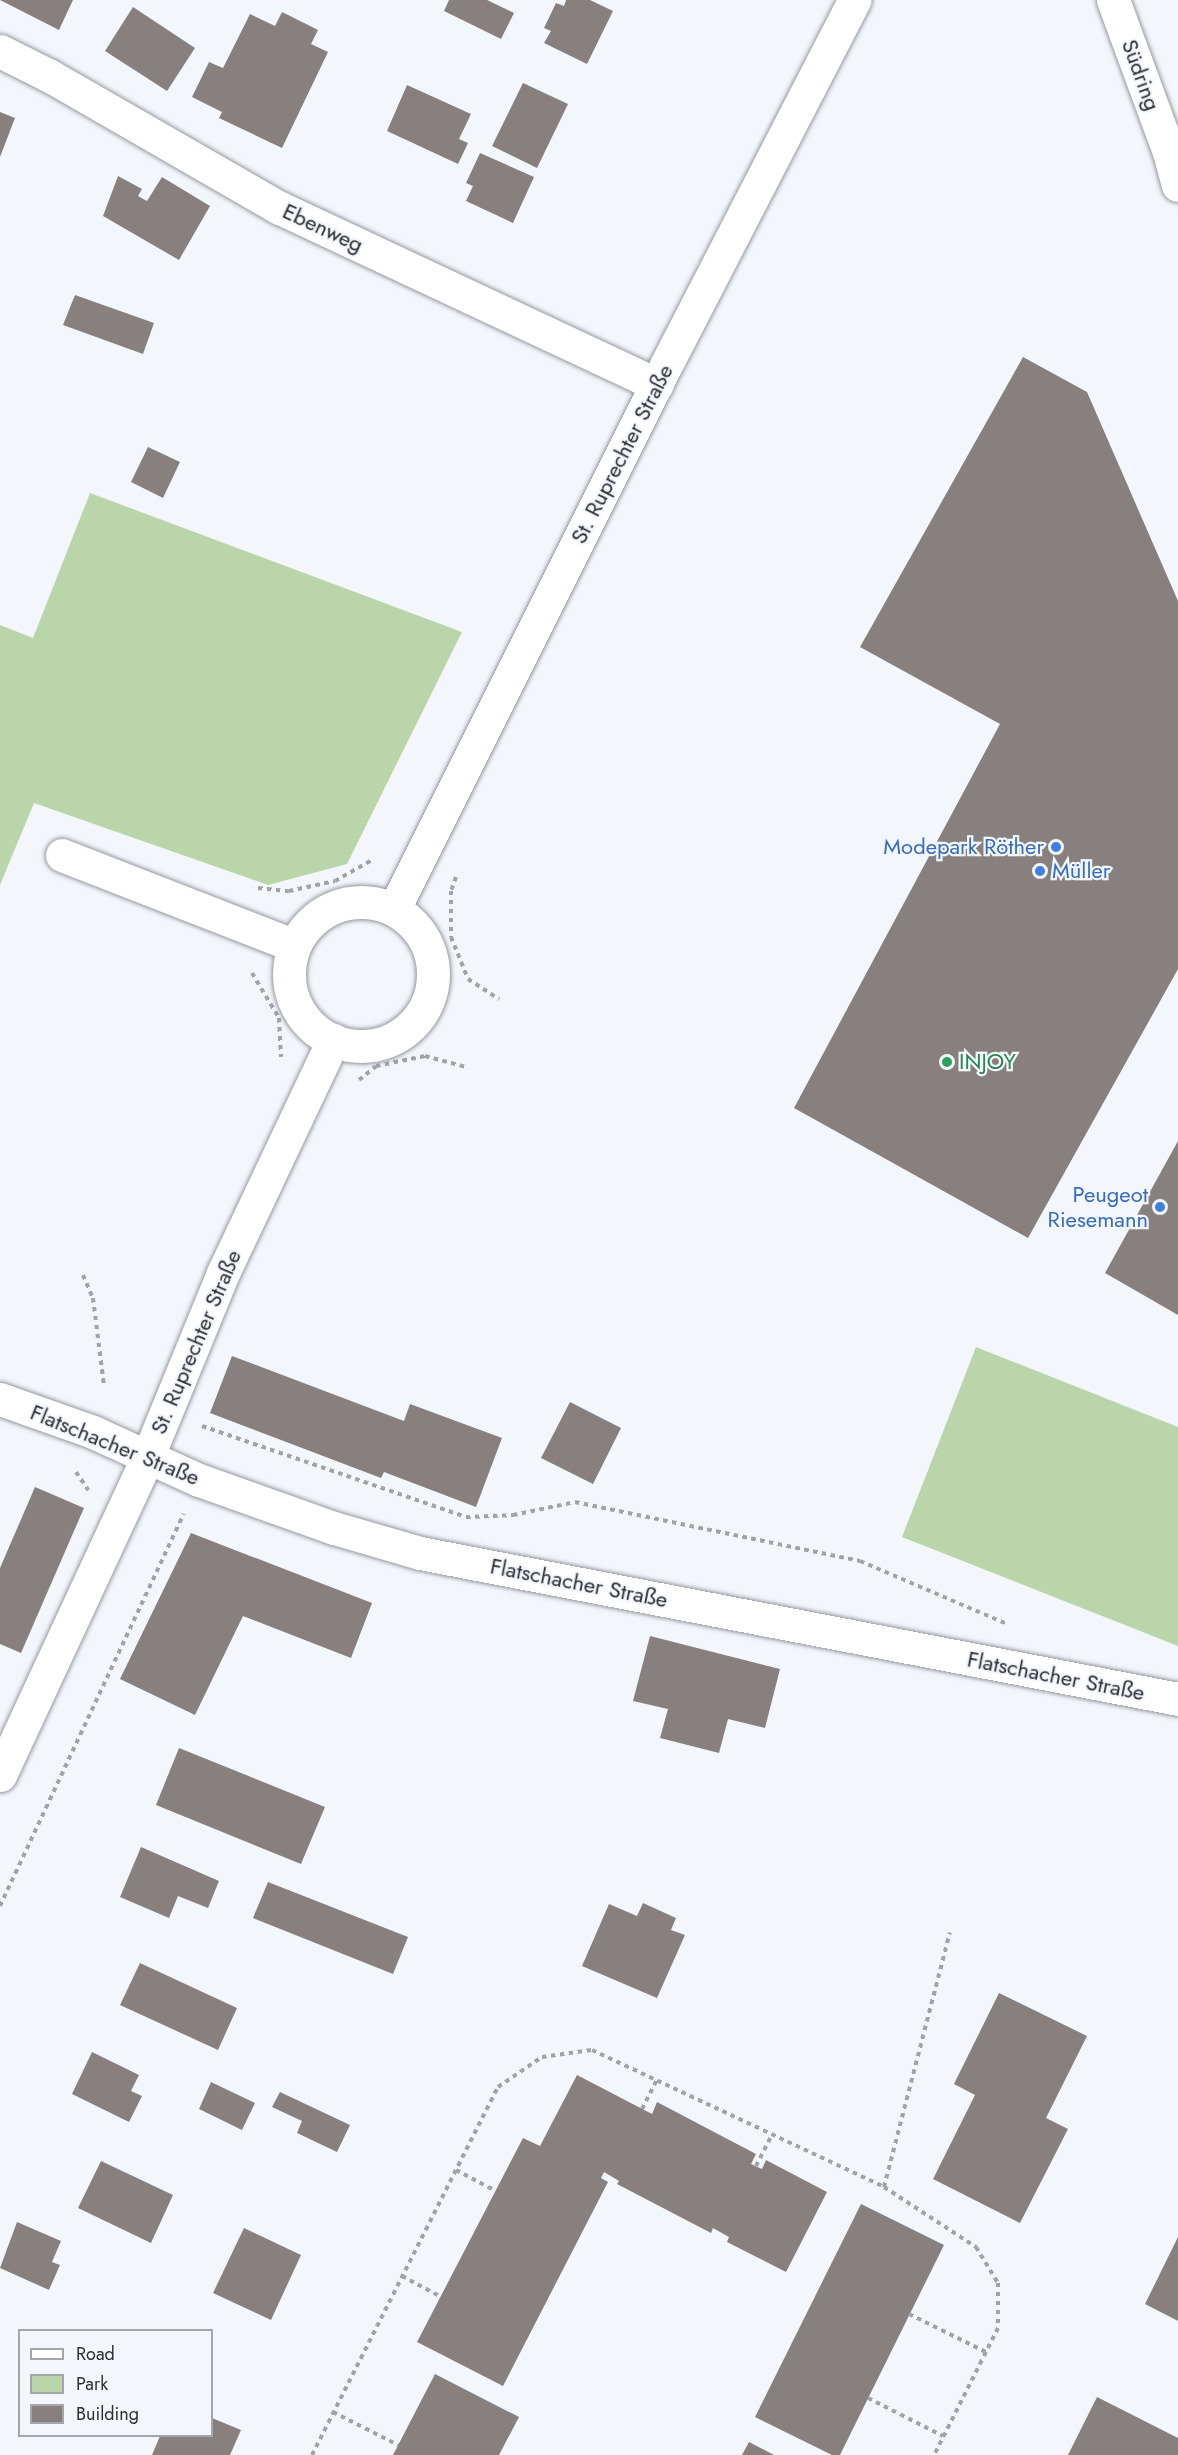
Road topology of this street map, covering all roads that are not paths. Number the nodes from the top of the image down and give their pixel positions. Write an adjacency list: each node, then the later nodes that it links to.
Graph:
1 (854, 0): 5 (street, St. Ruprechter Straße)
2 (1113, 0): 4 (street, Südring)
3 (0, 51): 5 (street, Ebenweg)
4 (1178, 185)
5 (657, 385): 7 (street, St. Ruprechter Straße)
6 (62, 855): 8 (street)
7 (394, 909): 8 (street); 9 (street)
8 (294, 945): 9 (street)
9 (333, 1040): 11 (street, St. Ruprechter Straße)
10 (0, 1399): 11 (street, Flatschacher Straße)
11 (148, 1456): 12 (street, Flatschacher Straße); 13 (street, St. Ruprechter Straße)
12 (1178, 1699)
13 (1, 1768)

